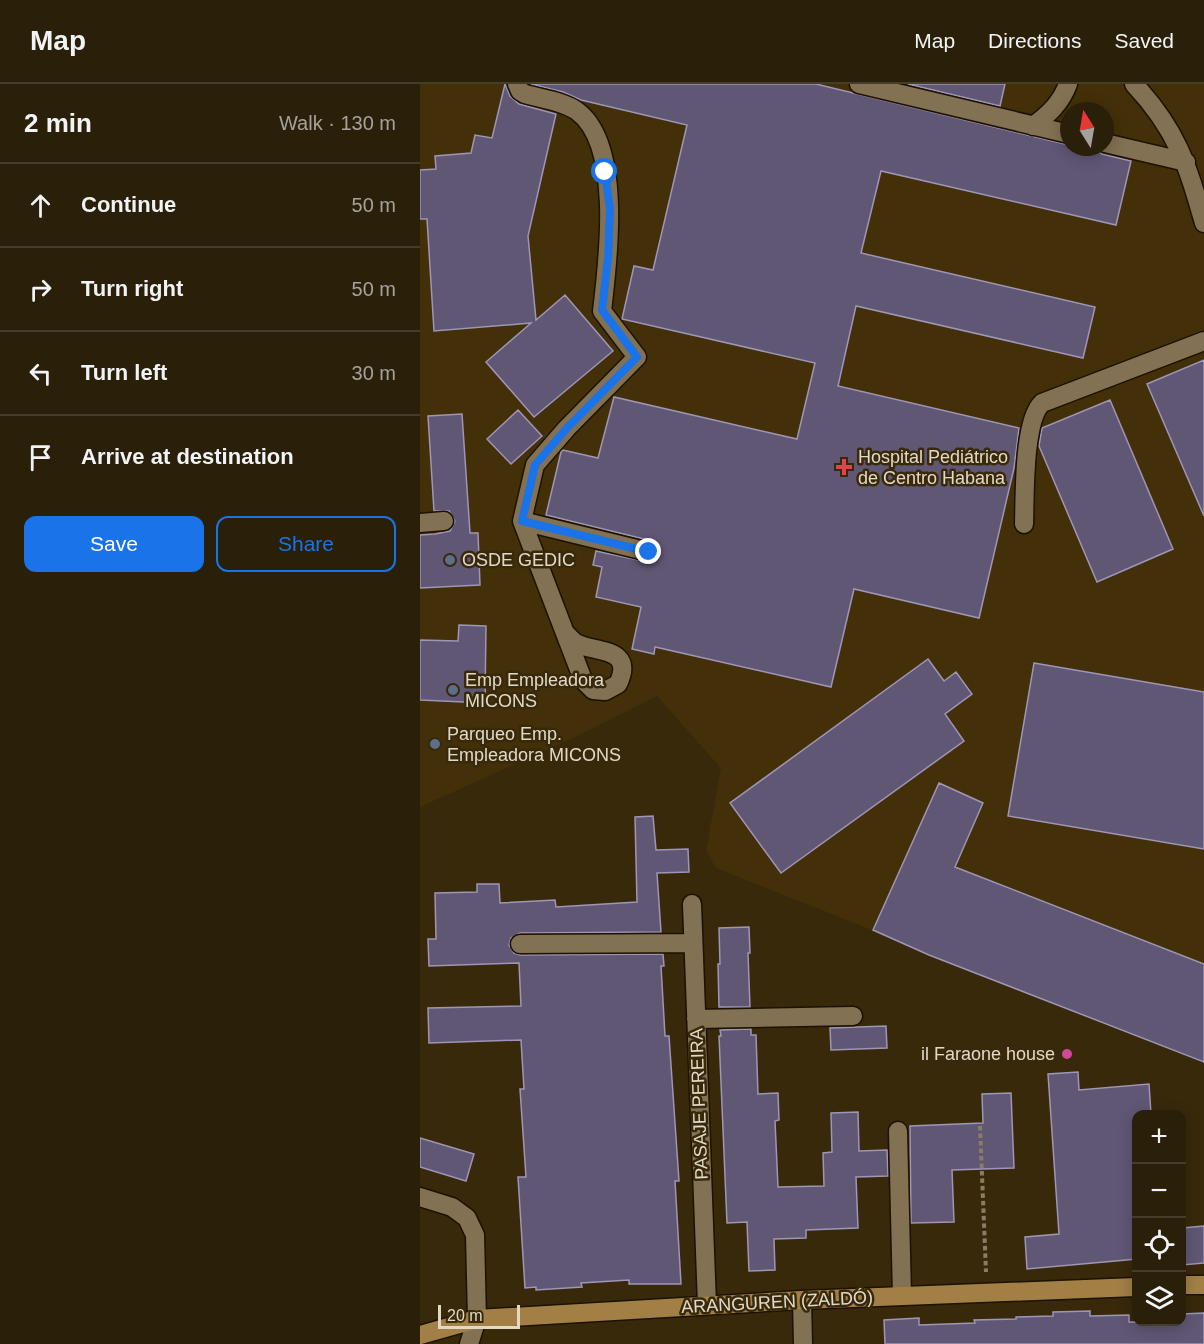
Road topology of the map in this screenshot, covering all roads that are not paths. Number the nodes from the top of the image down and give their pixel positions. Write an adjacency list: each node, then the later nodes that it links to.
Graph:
1 (517, 84): 12 (street)
2 (859, 84): 5 (street)
3 (1068, 84): 5 (street)
4 (1134, 84): 8 (street)
5 (1033, 126): 6 (street)
6 (1060, 132)
7 (1114, 145): 8 (street)
8 (1186, 162): 9 (street)
9 (1204, 223)
10 (1204, 341): 14 (street)
11 (444, 521): 13 (street)
12 (522, 521): 15 (street); 16 (street)
13 (420, 523)
14 (1024, 524)
15 (649, 552)
16 (565, 633)
17 (692, 904): 18 (street, PASAJE PEREIRA)
18 (693, 943): 19 (street); 21 (street, PASAJE PEREIRA)
19 (520, 944)
20 (853, 1016): 21 (street)
21 (696, 1019): 29 (street, PASAJE PEREIRA)
22 (898, 1131): 27 (street)
23 (420, 1197): 30 (street)
24 (1204, 1284): 25 (main road)
25 (1186, 1285)
26 (1132, 1287): 27 (main road, ARANGUREN (ZALDÓ))
27 (902, 1296): 28 (main road, ARANGUREN (ZALDÓ))
28 (802, 1300): 29 (main road, ARANGUREN (ZALDÓ)); 33 (street)
29 (707, 1305): 30 (main road, ARANGUREN (ZALDÓ))
30 (477, 1319): 31 (main road, ARANGUREN (ZALDÓ)); 32 (street)
31 (420, 1335)
32 (469, 1344)
33 (803, 1344)

